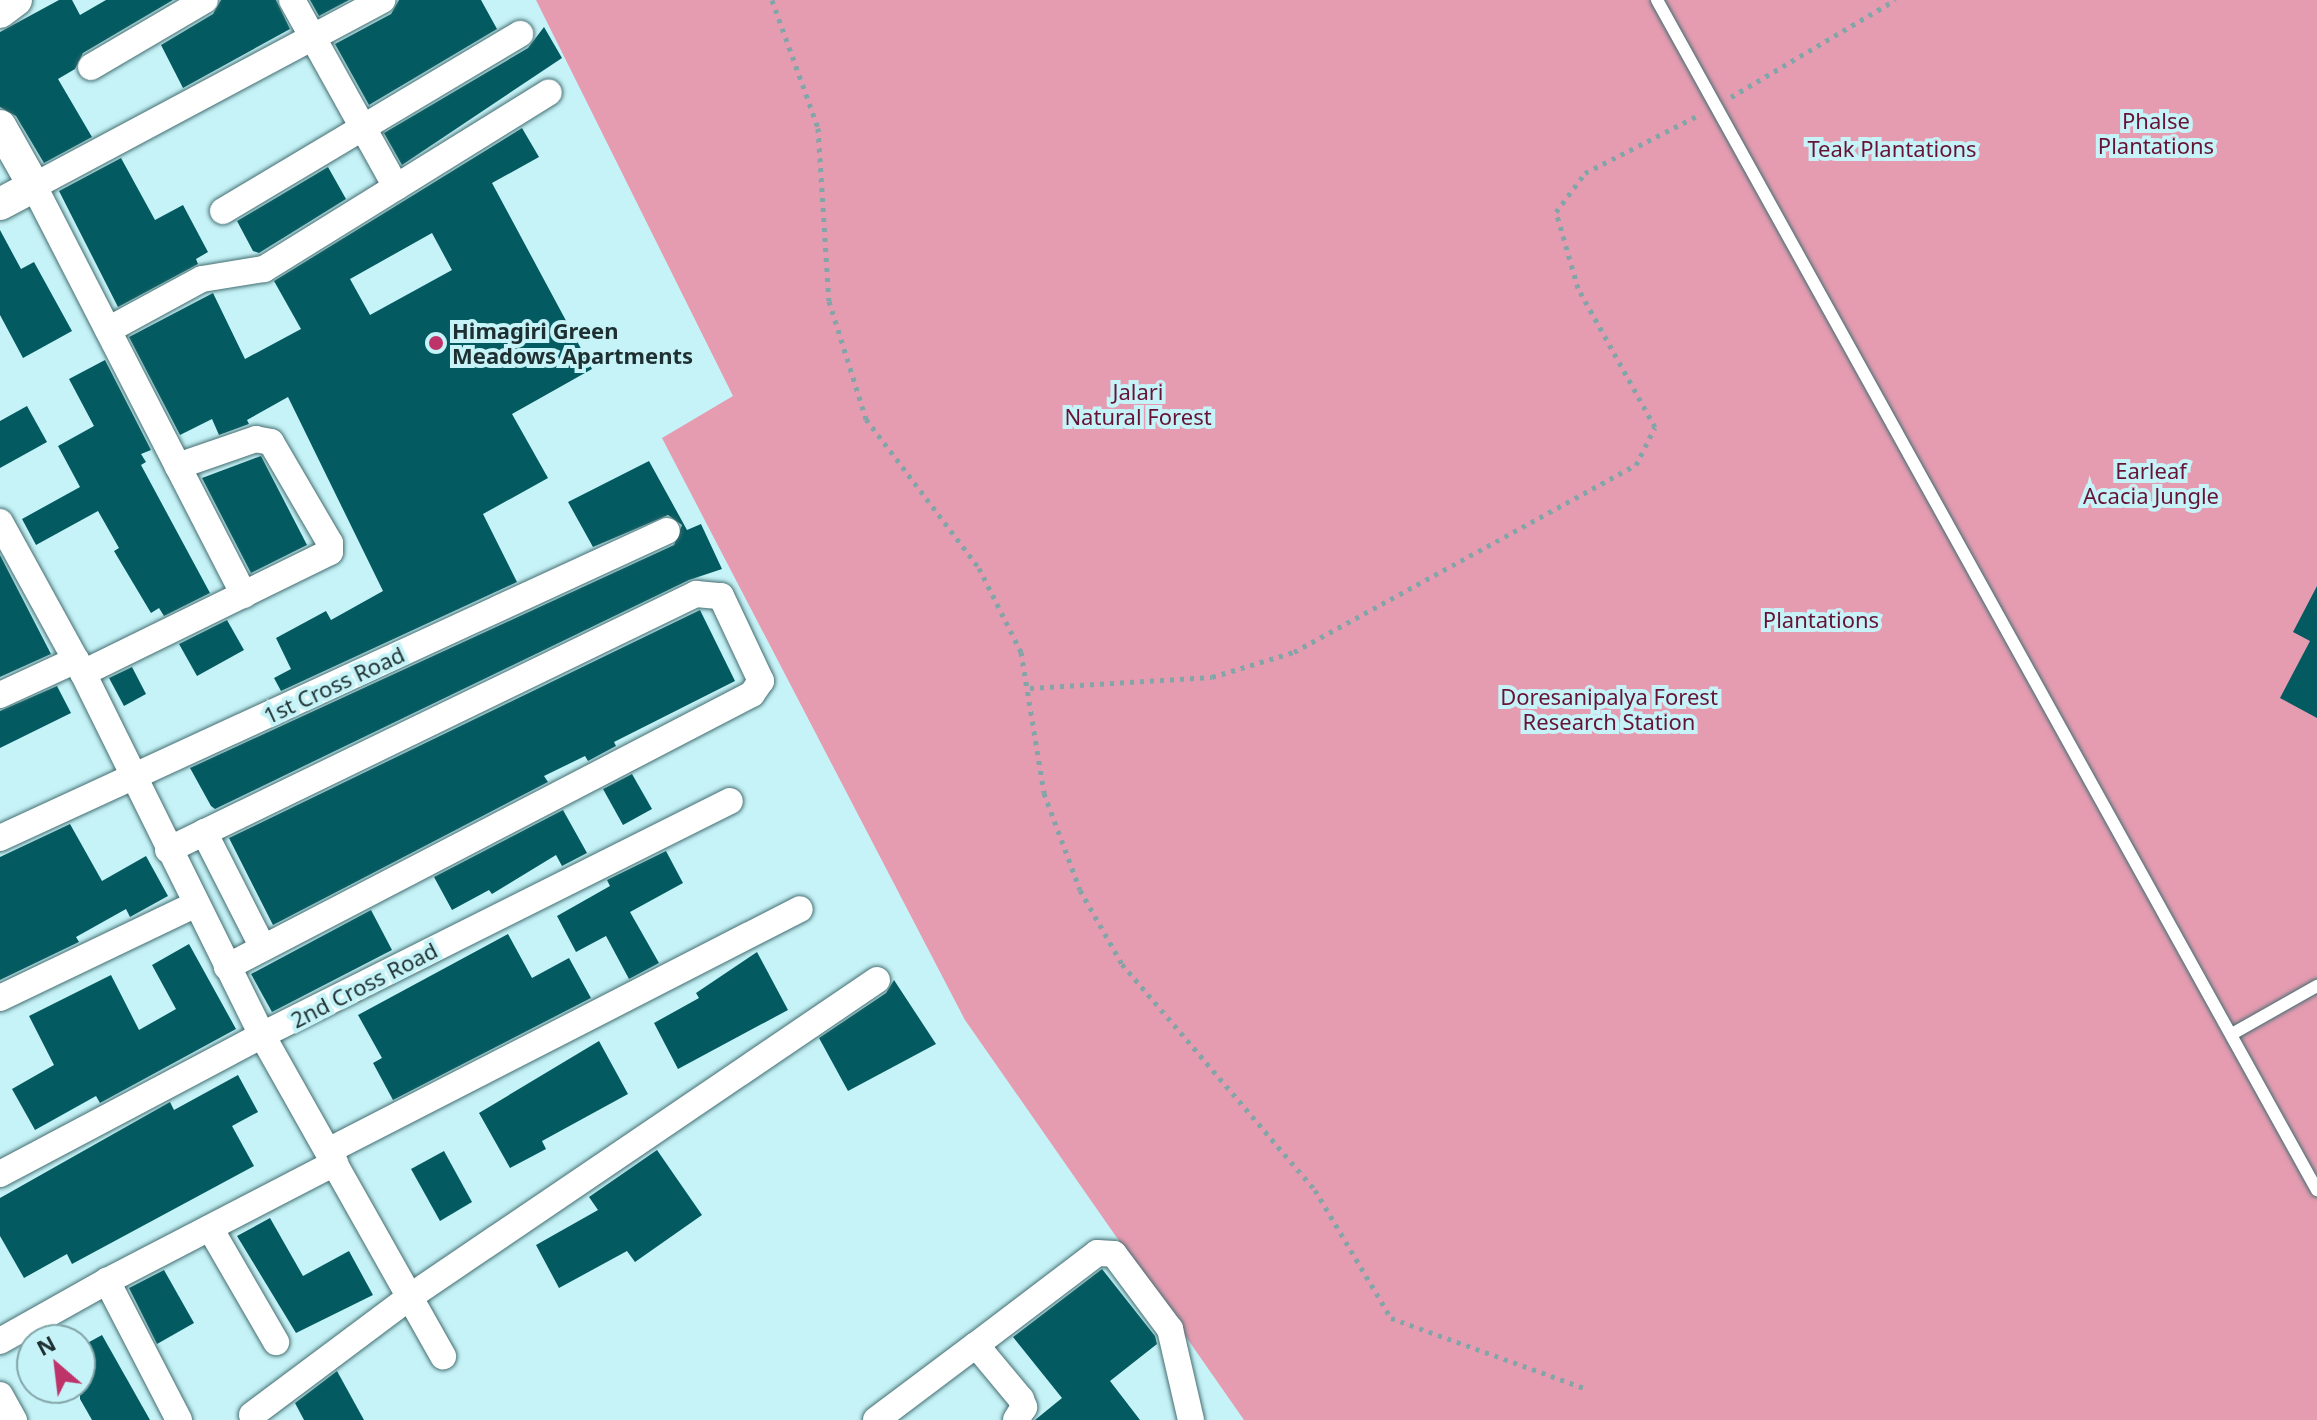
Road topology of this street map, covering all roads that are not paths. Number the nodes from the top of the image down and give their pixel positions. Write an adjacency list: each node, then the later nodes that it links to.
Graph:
1 (16, 0): 6 (street)
2 (205, 0): 9 (street)
3 (292, 0): 8 (street)
4 (383, 0): 8 (street)
5 (1657, 0): 37 (lane)
6 (0, 12)
7 (520, 34): 12 (street)
8 (312, 38): 12 (street); 13 (street)
9 (91, 67)
10 (549, 92): 14 (street)
11 (0, 126): 13 (street)
12 (363, 128): 14 (street); 16 (street)
13 (34, 186): 15 (street); 17 (street)
14 (396, 187): 17 (street)
15 (0, 204)
16 (223, 211)
17 (108, 330): 18 (street)
18 (178, 466): 22 (street); 22 (street)
19 (0, 522): 21 (street)
20 (667, 531): 25 (street, 1st Cross Road)
21 (6, 549): 23 (street)
22 (244, 595): 23 (street)
23 (80, 666): 24 (street); 25 (street)
24 (0, 695)
25 (131, 779): 28 (street, 1st Cross Road); 29 (street)
26 (730, 801): 38 (street, 2nd Cross Road)
27 (204, 832): 29 (street); 32 (street); 32 (street)
28 (0, 838)
29 (168, 850): 30 (street)
30 (196, 904): 33 (street); 36 (street)
31 (800, 909): 39 (street)
32 (263, 948): 33 (street)
33 (227, 967): 38 (street)
34 (877, 980): 44 (street)
35 (2317, 986): 37 (lane)
36 (0, 998)
37 (2232, 1034): 41 (lane)
38 (262, 1035): 39 (street); 40 (street, 2nd Cross Road)
39 (331, 1157): 42 (street); 44 (street)
40 (0, 1174)
41 (2317, 1190)
42 (210, 1228): 43 (street); 46 (street)
43 (107, 1281): 45 (street); 52 (street)
44 (411, 1296): 48 (street); 50 (street)
45 (0, 1341)
46 (276, 1342)
47 (976, 1345): 53 (street); 54 (street); 55 (street)
48 (443, 1356)
49 (0, 1395): 51 (street)
50 (252, 1415)
51 (14, 1420)
52 (179, 1420)
53 (876, 1420)
54 (1016, 1420)
55 (1191, 1420)

